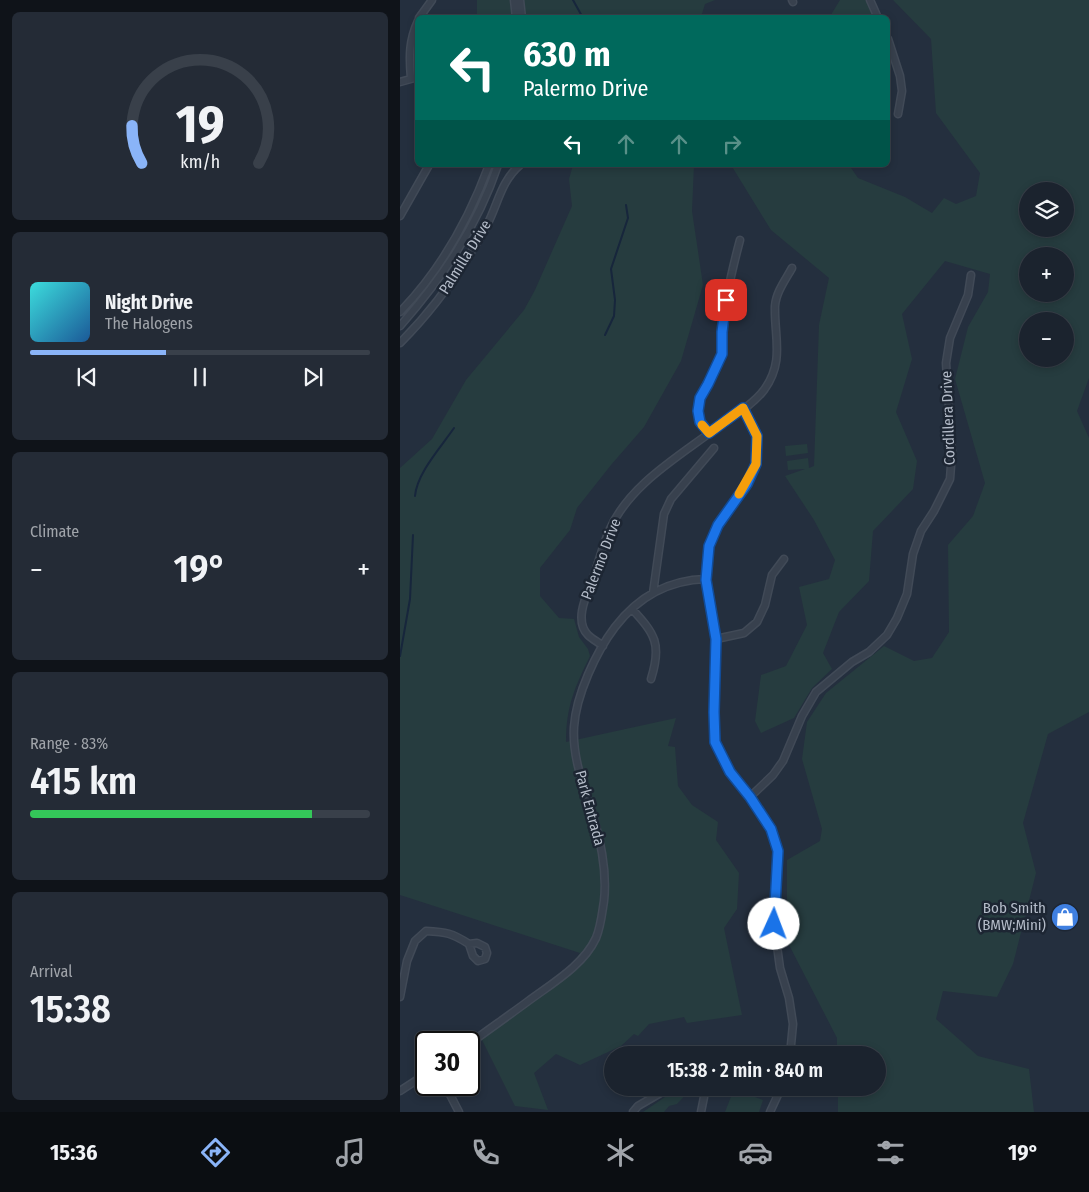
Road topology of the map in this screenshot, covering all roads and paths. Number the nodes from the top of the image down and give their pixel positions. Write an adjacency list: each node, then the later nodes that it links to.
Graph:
1 (432, 0): 5 (street)
2 (514, 0): 6 (street)
3 (520, 0): 7 (street)
4 (870, 0): 8 (street)
5 (421, 15)
6 (516, 15)
7 (522, 15)
8 (877, 15)
9 (415, 28): 11 (street)
10 (890, 45): 13 (street)
11 (414, 78): 12 (street)
12 (400, 82)
13 (898, 114)
14 (428, 167): 18 (street)
15 (488, 167): 22 (street)
16 (497, 167): 23 (street)
17 (518, 167): 24 (street, Palmilla Drive)
18 (400, 216)
19 (740, 240): 26 (street)
20 (792, 268): 25 (street, Palermo Drive)
21 (971, 276): 35 (street, Cordillera Drive)
22 (400, 312)
23 (400, 326)
24 (400, 343)
25 (743, 408): 26 (street, Palermo Drive); 29 (street)
26 (709, 433): 33 (street, Palermo Drive)
27 (714, 448): 30 (street)
28 (784, 558): 32 (street)
29 (706, 580): 30 (street, Park Entrada); 32 (street)
30 (653, 593): 31 (street, Park Entrada)
31 (632, 609): 33 (street, Park Entrada); 34 (street)
32 (716, 639): 35 (street)
33 (603, 646): 38 (street, Park Entrada)
34 (651, 679)
35 (750, 797): 39 (street)
36 (469, 944): 37 (street)
37 (400, 997)
38 (480, 1036)
39 (791, 1046)
40 (415, 1081): 41 (street)
41 (401, 1089)
42 (451, 1096): 46 (street)
43 (655, 1096): 47 (street)
44 (704, 1096): 48 (street)
45 (777, 1096): 49 (street)
46 (459, 1112)
47 (633, 1112)
48 (701, 1112)
49 (770, 1112)

